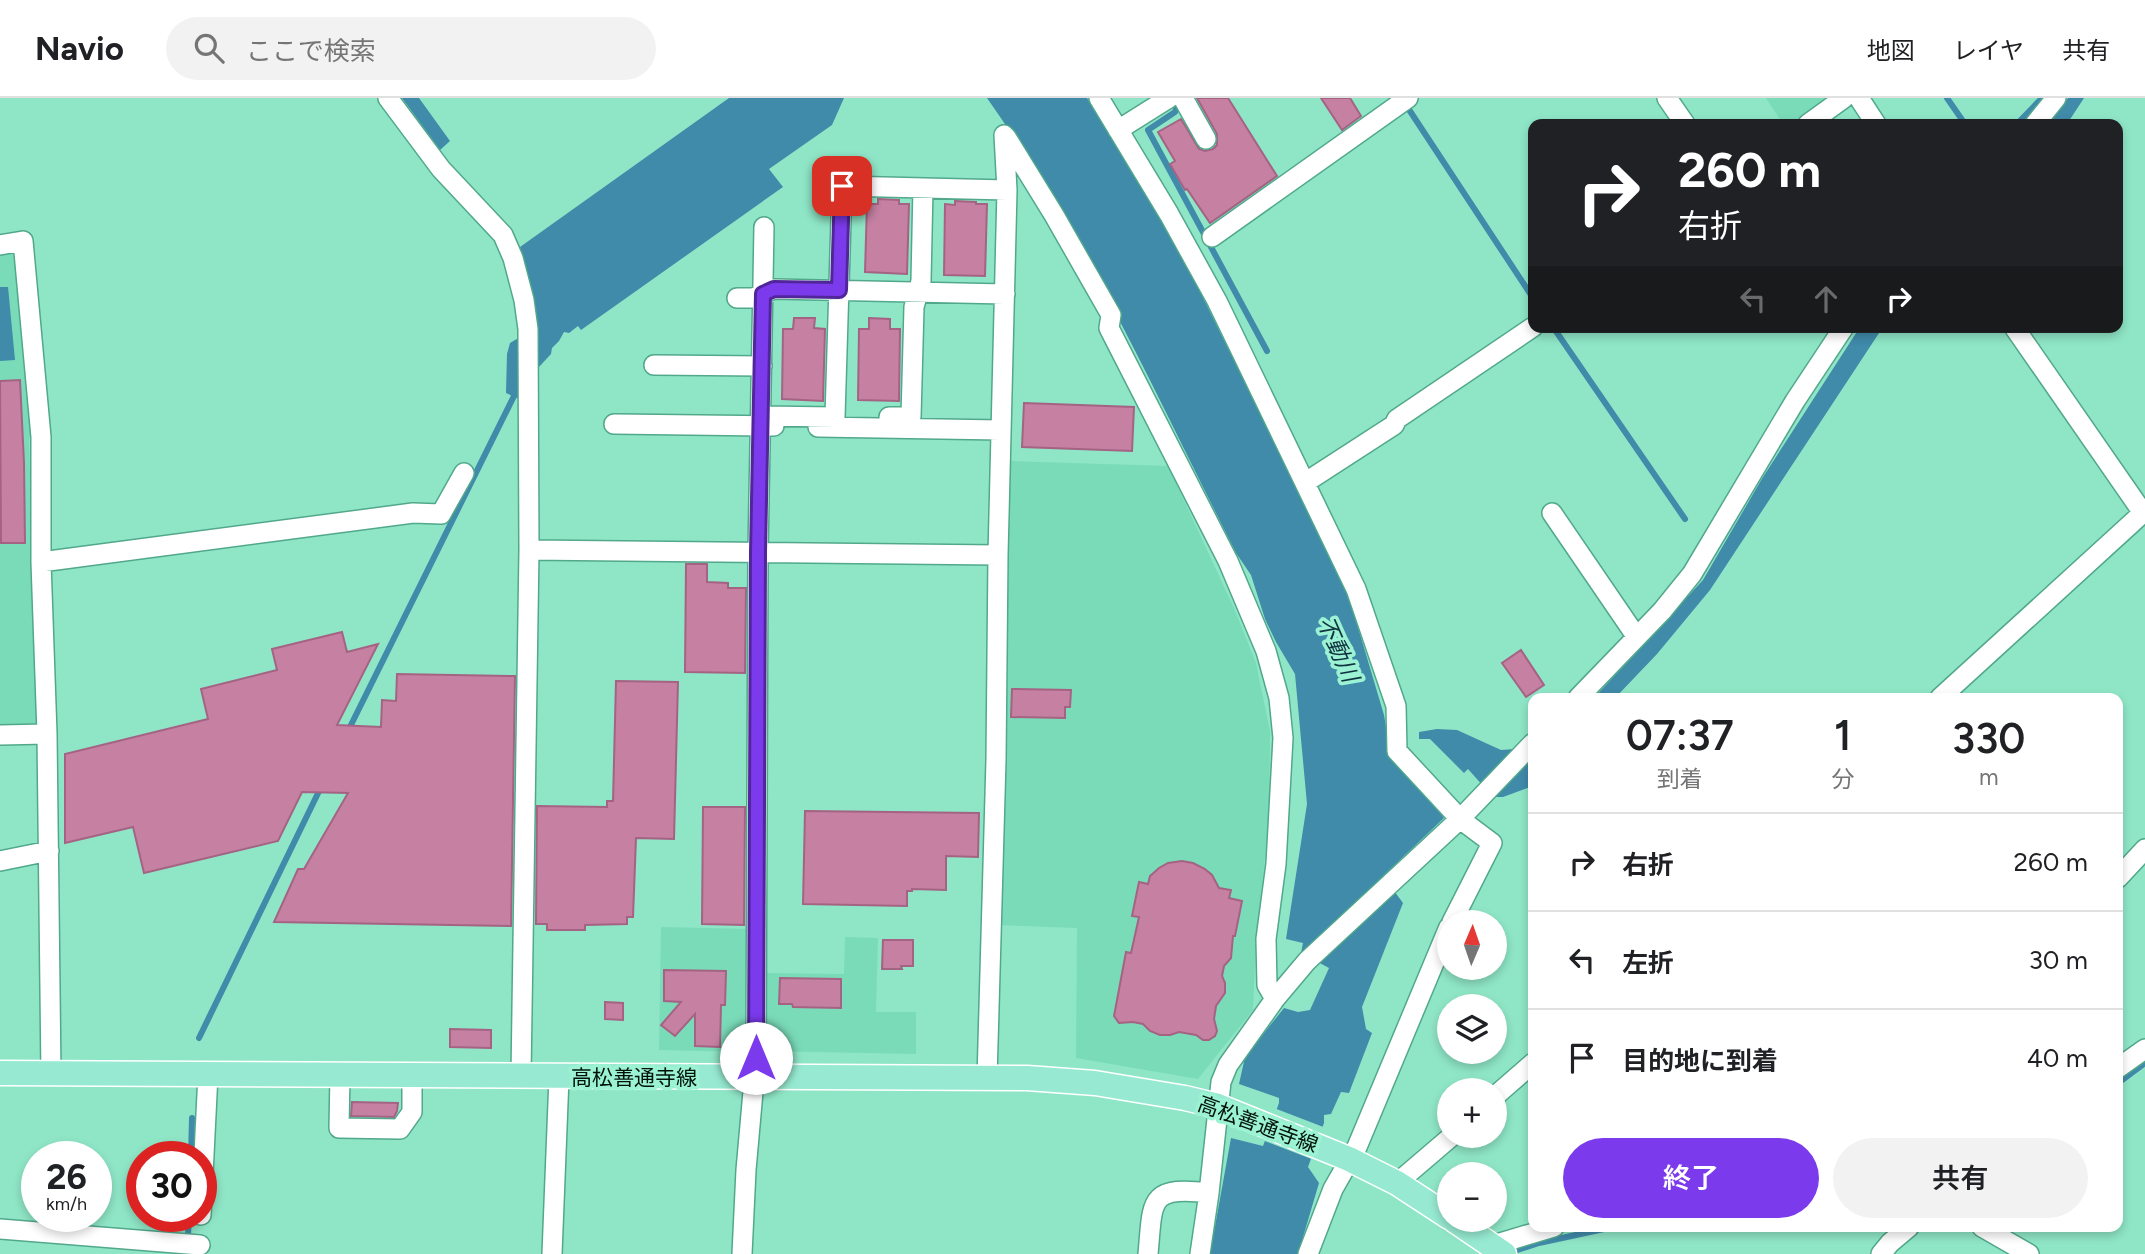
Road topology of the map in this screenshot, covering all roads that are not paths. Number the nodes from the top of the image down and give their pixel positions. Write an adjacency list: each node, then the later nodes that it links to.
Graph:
1 (388, 98): 39 (street)
2 (1099, 98): 14 (street)
3 (1169, 98): 14 (street)
4 (1183, 98): 15 (street)
5 (1408, 98): 19 (street)
6 (1667, 98): 10 (street)
7 (1844, 98): 11 (street)
8 (1859, 98): 12 (street)
9 (2056, 98): 13 (street)
10 (1682, 119)
11 (1815, 119)
12 (1873, 119)
13 (2039, 119)
14 (1118, 130): 36 (street)
15 (1206, 139)
16 (923, 188): 17 (street); 21 (street); 22 (street)
17 (1007, 190): 24 (street); 56 (street)
18 (764, 227): 23 (street)
19 (1212, 237)
20 (0, 245): 42 (street)
21 (839, 290): 22 (street); 23 (street); 31 (street)
22 (918, 292): 24 (street); 31 (street)
23 (763, 294): 25 (street); 30 (street)
24 (1005, 294): 34 (street)
25 (737, 298)
26 (1528, 330): 36 (street)
27 (1831, 333): 43 (street)
28 (2018, 333): 37 (street)
29 (654, 365): 30 (street)
30 (762, 366): 32 (street)
31 (835, 417): 32 (street)
32 (761, 421): 33 (street); 34 (street); 40 (street)
33 (614, 424)
34 (1001, 430): 41 (street)
35 (464, 473): 42 (street)
36 (1306, 482): 49 (street)
37 (2144, 512): 45 (street)
38 (1552, 513): 43 (street)
39 (529, 550): 40 (street); 65 (street)
40 (758, 552): 41 (street); 66 (street)
41 (998, 555): 68 (street)
42 (41, 562): 46 (street)
43 (1636, 636): 44 (street)
44 (1583, 693)
45 (1945, 693)
46 (47, 734): 47 (street); 51 (street)
47 (0, 735)
48 (1528, 748): 49 (street)
49 (1460, 819): 54 (street); 56 (street)
50 (2145, 849): 53 (street)
51 (49, 850): 52 (street); 62 (street)
52 (0, 861)
53 (2123, 873)
54 (1457, 910)
55 (1437, 957): 73 (street)
56 (1275, 999): 70 (street)
57 (2145, 1049): 58 (street)
58 (2123, 1065)
59 (1528, 1067): 69 (street)
60 (0, 1073): 62 (main road, 高松善通寺線)
61 (208, 1074): 62 (main road, 高松善通寺線); 63 (main road, 高松善通寺線); 71 (street)
62 (51, 1075)
63 (340, 1075): 64 (main road, 高松善通寺線); 64 (street)
64 (412, 1075): 65 (main road, 高松善通寺線)
65 (521, 1076): 67 (main road, 高松善通寺線)
66 (754, 1076): 67 (main road, 高松善通寺線); 68 (main road, 高松善通寺線); 85 (street)
67 (559, 1077): 84 (street)
68 (988, 1079): 70 (main road, 高松善通寺線)
69 (1507, 1086)
70 (1218, 1106): 73 (main road, 高松善通寺線); 75 (street)
71 (205, 1141)
72 (1438, 1148): 74 (street)
73 (1349, 1158): 74 (main road, 高松善通寺線); 88 (street)
74 (1397, 1183): 76 (main road, 高松善通寺線)
75 (1209, 1193): 86 (street); 87 (street)
76 (1437, 1209)
77 (0, 1229): 82 (street)
78 (1472, 1232): 83 (main road)
79 (1542, 1232): 83 (street)
80 (1903, 1232): 89 (street)
81 (1991, 1232): 90 (street)
82 (193, 1247)
83 (1499, 1250)
84 (552, 1254)
85 (742, 1254)
86 (1148, 1254)
87 (1200, 1254)
88 (1308, 1254)
89 (1881, 1254)
90 (2029, 1254)

